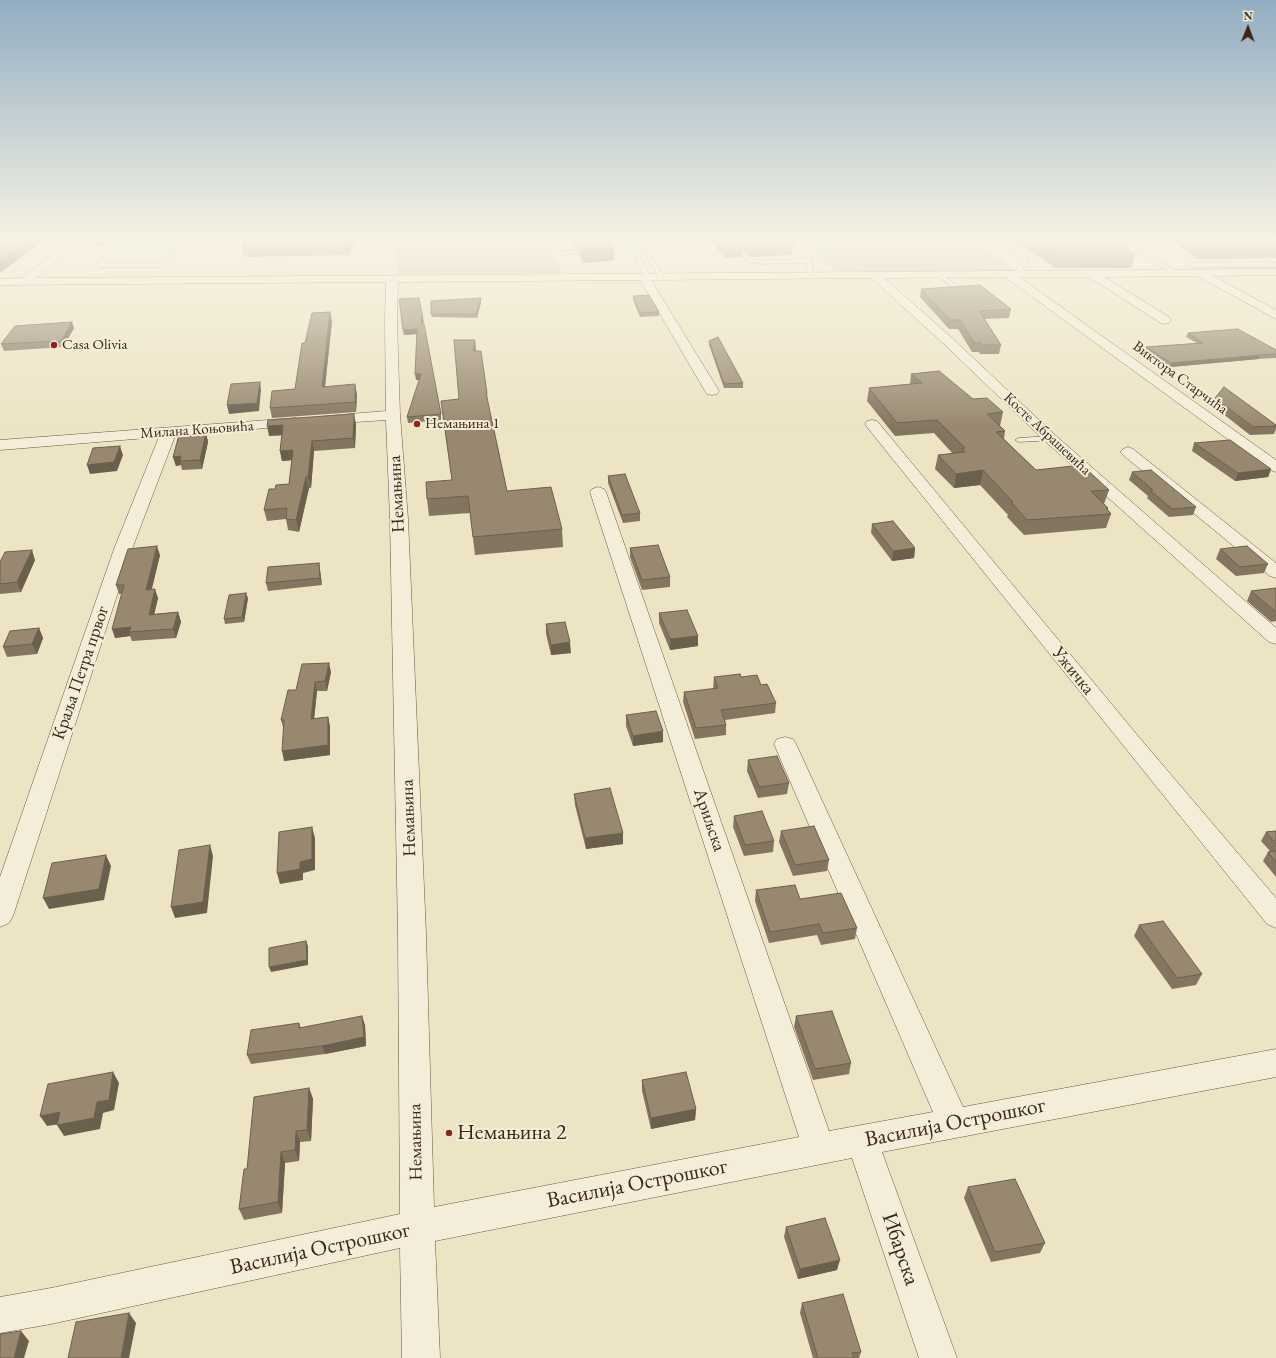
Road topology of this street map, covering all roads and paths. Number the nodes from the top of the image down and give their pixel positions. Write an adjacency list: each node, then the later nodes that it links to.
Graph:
1 (391, 301): 10 (street, Немањина)
2 (660, 301): 9 (street)
3 (904, 301): 13 (street, Косте Абрашевића)
4 (1045, 301): 17 (street, Виктора Старчића)
5 (1135, 301): 8 (street)
6 (1252, 301): 7 (street)
7 (1276, 315)
8 (1165, 320)
9 (712, 391)
10 (393, 415): 12 (street, Милана Коњовића); 28 (street, Немањина)
11 (872, 424): 23 (street, Ужичка)
12 (169, 432): 15 (street, Милана Коњовића); 22 (street, Краља Петра првог)
13 (1050, 438): 14 (lane); 20 (street, Косте Абрашевића)
14 (1019, 440)
15 (0, 445)
16 (1128, 452): 19 (street)
17 (1276, 467)
18 (598, 492): 27 (street, Ариљска)
19 (1276, 572)
20 (1276, 638)
21 (785, 744): 25 (street)
22 (0, 916)
23 (1276, 917)
24 (1276, 1063): 25 (street, Василија Острошког)
25 (954, 1123): 26 (street, Василија Острошког)
26 (862, 1140): 27 (street, Василија Острошког); 31 (street, Ибарска)
27 (819, 1149): 28 (street, Василија Острошког)
28 (417, 1228): 29 (street, Василија Острошког); 30 (street, Немањина)
29 (0, 1315)
30 (421, 1358)
31 (938, 1358)

